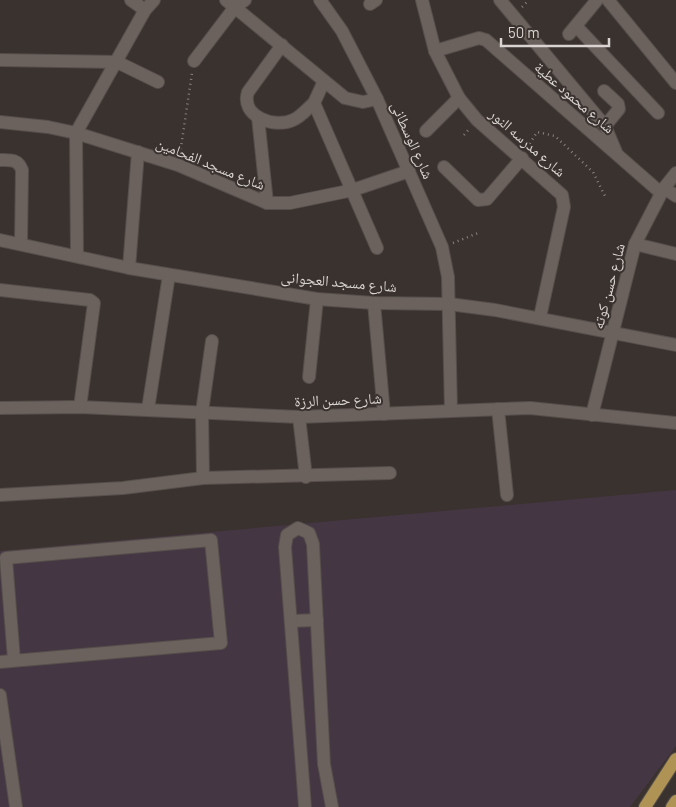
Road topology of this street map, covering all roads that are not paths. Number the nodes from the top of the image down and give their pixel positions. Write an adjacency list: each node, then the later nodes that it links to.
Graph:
1 (131, 0): 9 (street)
2 (154, 0): 9 (street)
3 (320, 0): 20 (street, شارع الوسطانى)
4 (422, 0): 11 (street, شارع مدرسه النور)
5 (500, 0): 25 (street)
6 (597, 0): 22 (street)
7 (608, 0): 17 (street)
8 (235, 2): 10 (street); 13 (street)
9 (146, 10): 14 (street)
10 (282, 45): 15 (street); 23 (street)
11 (435, 51): 19 (street, شارع مدرسه النور); 29 (street, شارع محمود عطية)
12 (0, 60): 14 (street)
13 (194, 60)
14 (117, 62): 16 (street); 27 (street)
15 (324, 81): 20 (street); 21 (street)
16 (158, 82)
17 (676, 83)
18 (604, 91): 25 (street)
19 (460, 98): 26 (street); 30 (street, شارع مدرسه النور)
20 (377, 99): 33 (street, شارع الوسطانى)
21 (314, 102): 23 (street); 35 (street)
22 (658, 114)
23 (258, 117): 38 (street)
24 (0, 122): 27 (street, شارع مسجد الفحامين)
25 (605, 126): 29 (street)
26 (426, 131)
27 (76, 133): 28 (street, شارع مسجد الفحامين); 44 (street)
28 (138, 152): 38 (street, شارع مسجد الفحامين); 45 (street)
29 (616, 154): 36 (street, شارع محمود عطية)
30 (522, 158): 32 (street); 51 (street, شارع مدرسه النور)
31 (0, 160): 40 (street)
32 (444, 167)
33 (409, 171): 35 (street, شارع مسجد الفحامين); 50 (street, شارع الوسطانى)
34 (676, 173): 36 (street, شارع حسن كوته)
35 (353, 190): 38 (street, شارع مسجد الفحامين); 42 (street)
36 (662, 191): 37 (street, شارع محمود عطية); 41 (street, شارع حسن كوته)
37 (676, 196)
38 (267, 203)
39 (0, 240): 40 (street, شارع مسجد العجوانى)
40 (21, 243): 44 (street, شارع مسجد العجوانى)
41 (635, 244): 43 (street); 52 (street, شارع حسن كوته)
42 (377, 248)
43 (676, 254)
44 (77, 256): 45 (street, شارع مسجد العجوانى)
45 (129, 268): 46 (street, شارع مسجد العجوانى)
46 (169, 275): 48 (street, شارع مسجد العجوانى); 59 (street)
47 (0, 290): 56 (street)
48 (317, 298): 49 (street, شارع مسجد العجوانى); 55 (street)
49 (374, 304): 50 (street, شارع مسجد العجوانى); 62 (street)
50 (449, 304): 51 (street, شارع مسجد العجوانى); 60 (street, شارع الوسطانى)
51 (540, 317): 52 (street, شارع مسجد العجوانى)
52 (613, 333): 54 (street, شارع مسجد العجوانى); 63 (street, شارع حسن كوته)
53 (212, 341): 61 (street)
54 (676, 345)
55 (309, 376)
56 (80, 407): 57 (street, شارع حسن الرزة); 59 (street, شارع حسن الرزة)
57 (0, 408)
58 (498, 408): 60 (street, شارع حسن الرزة); 63 (street, شارع حسن الرزة); 70 (street)
59 (148, 409): 61 (street, شارع حسن الرزة)
60 (451, 411): 62 (street, شارع حسن الرزة)
61 (202, 412): 64 (street, شارع حسن الرزة); 68 (street)
62 (384, 414): 64 (street, شارع حسن الرزة)
63 (592, 415): 65 (street, شارع حسن الرزة)
64 (299, 417): 67 (street)
65 (676, 423)
66 (390, 473): 67 (street)
67 (306, 477): 68 (street)
68 (203, 478): 69 (street)
69 (0, 495)
70 (507, 495)
71 (3, 558): 74 (street); 74 (street)
72 (317, 620): 73 (street); 73 (street); 81 (street)
73 (291, 621): 80 (street)
74 (14, 660): 75 (street)
75 (0, 662)
76 (0, 695): 79 (street)
77 (676, 759): 82 (main road)
78 (676, 801): 83 (main road)
79 (16, 807)
80 (304, 807)
81 (332, 807)
82 (645, 807)
83 (672, 807)

